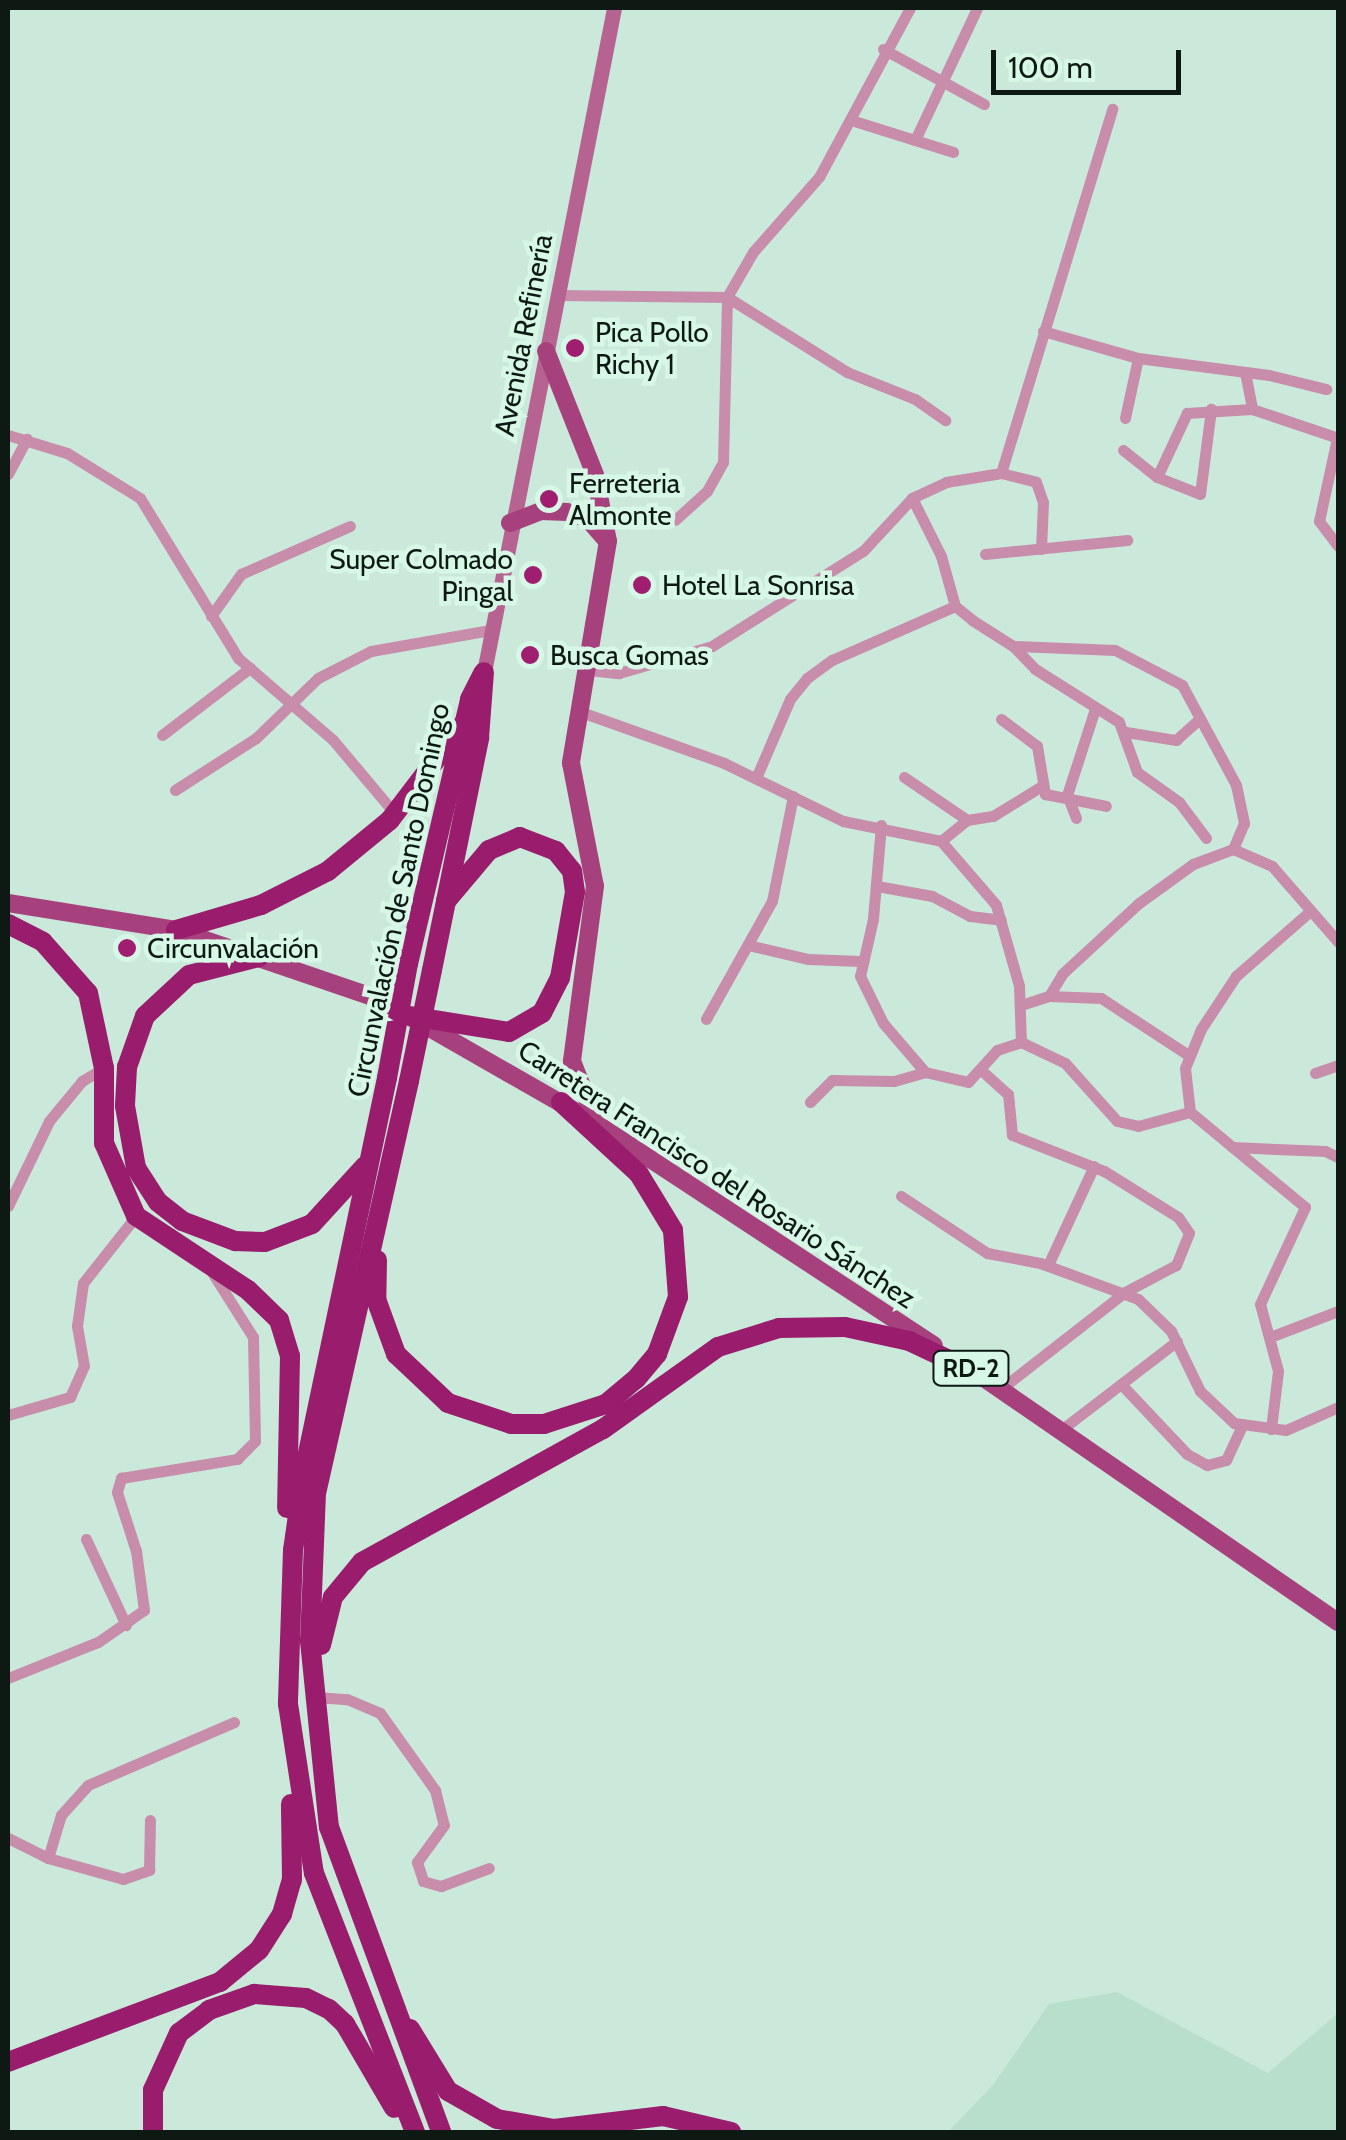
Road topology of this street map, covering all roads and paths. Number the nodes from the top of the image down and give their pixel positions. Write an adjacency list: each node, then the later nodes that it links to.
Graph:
1 (614, 8): 11 (main road, Avenida Refinería)
2 (910, 8): 4 (street)
3 (977, 8): 5 (street)
4 (883, 50): 5 (street); 8 (street)
5 (942, 79): 6 (street); 9 (street)
6 (984, 104)
7 (1112, 109): 13 (street)
8 (851, 120): 9 (street); 12 (street)
9 (915, 140): 10 (street)
10 (953, 152)
11 (556, 295): 12 (street); 14 (main road, Avenida Refinería)
12 (727, 297): 21 (street); 30 (street)
13 (1044, 332): 15 (street); 26 (street)
14 (546, 351): 31 (main road, Avenida Refinería); 34 (main road)
15 (1138, 358): 16 (street); 20 (street)
16 (1245, 372): 17 (street); 19 (street)
17 (1326, 389)
18 (1211, 409): 19 (street); 28 (street); 28 (street)
19 (1252, 409): 23 (street)
20 (1125, 418)
21 (945, 420)
22 (8, 435): 24 (street)
23 (1338, 438): 35 (street)
24 (27, 439): 27 (street); 39 (street)
25 (1124, 450): 28 (street)
26 (1001, 473): 29 (street); 36 (street)
27 (8, 474)
28 (1157, 477)
29 (912, 498): 38 (street); 43 (street)
30 (675, 520)
31 (510, 523): 34 (main road); 40 (main road, Avenida Refinería)
32 (350, 526): 39 (street)
33 (1127, 540): 36 (street)
34 (608, 541): 43 (main road)
35 (1338, 546)
36 (1040, 549): 37 (street)
37 (985, 554)
38 (955, 606): 41 (street); 54 (street)
39 (211, 616): 42 (street)
40 (490, 630): 44 (main road, Avenida Refinería); 45 (street)
41 (1013, 646): 46 (street); 49 (street)
42 (250, 668): 45 (street); 52 (street)
43 (588, 670): 47 (main road)
44 (484, 672): 50 (highway, Circunvalación de Santo Domingo); 68 (highway, Circunvalación de Santo Domingo)
45 (294, 702): 56 (street); 60 (street)
46 (1094, 710): 51 (street); 57 (street)
47 (581, 712): 54 (street); 92 (main road)
48 (1002, 719): 55 (street)
49 (1198, 720): 51 (street); 66 (street)
50 (464, 723): 60 (highway); 95 (highway, Circunvalación de Santo Domingo, bridge)
51 (1126, 732): 64 (street)
52 (162, 735)
53 (904, 777): 62 (street)
54 (756, 778): 58 (street)
55 (1040, 788): 57 (street); 62 (street)
56 (175, 790)
57 (1067, 795): 59 (street); 61 (street)
58 (793, 796): 63 (street); 75 (street)
59 (1106, 806)
60 (395, 814): 73 (highway)
61 (1076, 818)
62 (967, 820): 65 (street)
63 (880, 826): 65 (street); 67 (street)
64 (1206, 838)
65 (941, 841): 71 (street)
66 (1233, 849): 70 (street); 78 (street)
67 (877, 886): 71 (street); 77 (street)
68 (446, 901): 80 (highway); 97 (highway, Circunvalación de Santo Domingo, bridge)
69 (8, 904): 73 (main road, Carretera Francisco del Rosario Sánchez / RD-2)
70 (1310, 912): 74 (street); 83 (street)
71 (1001, 920): 79 (street)
72 (8, 924): 85 (highway)
73 (176, 930): 76 (main road, Carretera Francisco del Rosario Sánchez / RD-2)
74 (1338, 942)
75 (748, 945): 77 (street); 81 (street)
76 (259, 956): 80 (main road, Carretera Francisco del Rosario Sánchez / RD-2); 95 (highway)
77 (860, 961): 87 (street)
78 (1049, 996): 79 (street); 83 (street)
79 (1021, 1005): 82 (street)
80 (410, 1016): 89 (main road, Carretera Francisco del Rosario Sánchez / RD-2)
81 (706, 1019)
82 (1021, 1042): 86 (street); 91 (street)
83 (1188, 1054): 91 (street)
84 (1338, 1065): 88 (street)
85 (104, 1068): 99 (street); 100 (highway)
86 (981, 1070): 87 (street); 96 (street)
87 (925, 1072): 90 (street)
88 (1315, 1073)
89 (560, 1102): 92 (main road, Carretera Francisco del Rosario Sánchez / RD-2); 97 (highway)
90 (810, 1102)
91 (1190, 1112): 93 (street)
92 (597, 1124): 107 (main road, Carretera Francisco del Rosario Sánchez / RD-2)
93 (1232, 1147): 94 (street); 105 (street)
94 (1338, 1157)
95 (370, 1161): 116 (highway, Circunvalación de Santo Domingo)
96 (1094, 1166): 102 (street); 103 (street)
97 (384, 1188): 120 (highway, Circunvalación de Santo Domingo)
98 (901, 1196): 102 (street)
99 (8, 1206)
100 (136, 1216): 101 (highway); 111 (street)
101 (203, 1260): 116 (highway); 118 (street)
102 (1048, 1266): 103 (street)
103 (1124, 1292): 106 (street); 109 (street)
104 (1338, 1311): 105 (street)
105 (1270, 1337): 113 (street)
106 (1177, 1341): 108 (street); 112 (street)
107 (977, 1372): 109 (main road, Carretera Francisco del Rosario Sánchez / RD-2); 120 (highway)
108 (1121, 1384): 112 (street); 114 (street)
109 (1001, 1389): 114 (main road, Carretera Francisco del Rosario Sánchez / RD-2)
110 (1338, 1407): 113 (street)
111 (8, 1415)
112 (1242, 1426): 113 (street)
113 (1271, 1429)
114 (1061, 1430): 117 (main road, Carretera Francisco del Rosario Sánchez / RD-2)
115 (86, 1539): 118 (street)
116 (294, 1550): 122 (highway, Circunvalación de Santo Domingo)
117 (1338, 1622)
118 (126, 1624): 119 (street)
119 (8, 1678)
120 (316, 1697): 126 (street); 127 (highway, Circunvalación de Santo Domingo)
121 (234, 1722): 125 (street)
122 (290, 1747): 128 (highway); 130 (highway, Circunvalación de Santo Domingo)
123 (150, 1820): 125 (street)
124 (8, 1838): 125 (street)
125 (48, 1858)
126 (490, 1868)
127 (379, 1972): 131 (highway, Circunvalación de Santo Domingo); 132 (highway)
128 (8, 2062)
129 (154, 2132): 130 (highway)
130 (412, 2132)
131 (441, 2132)
132 (731, 2132)

